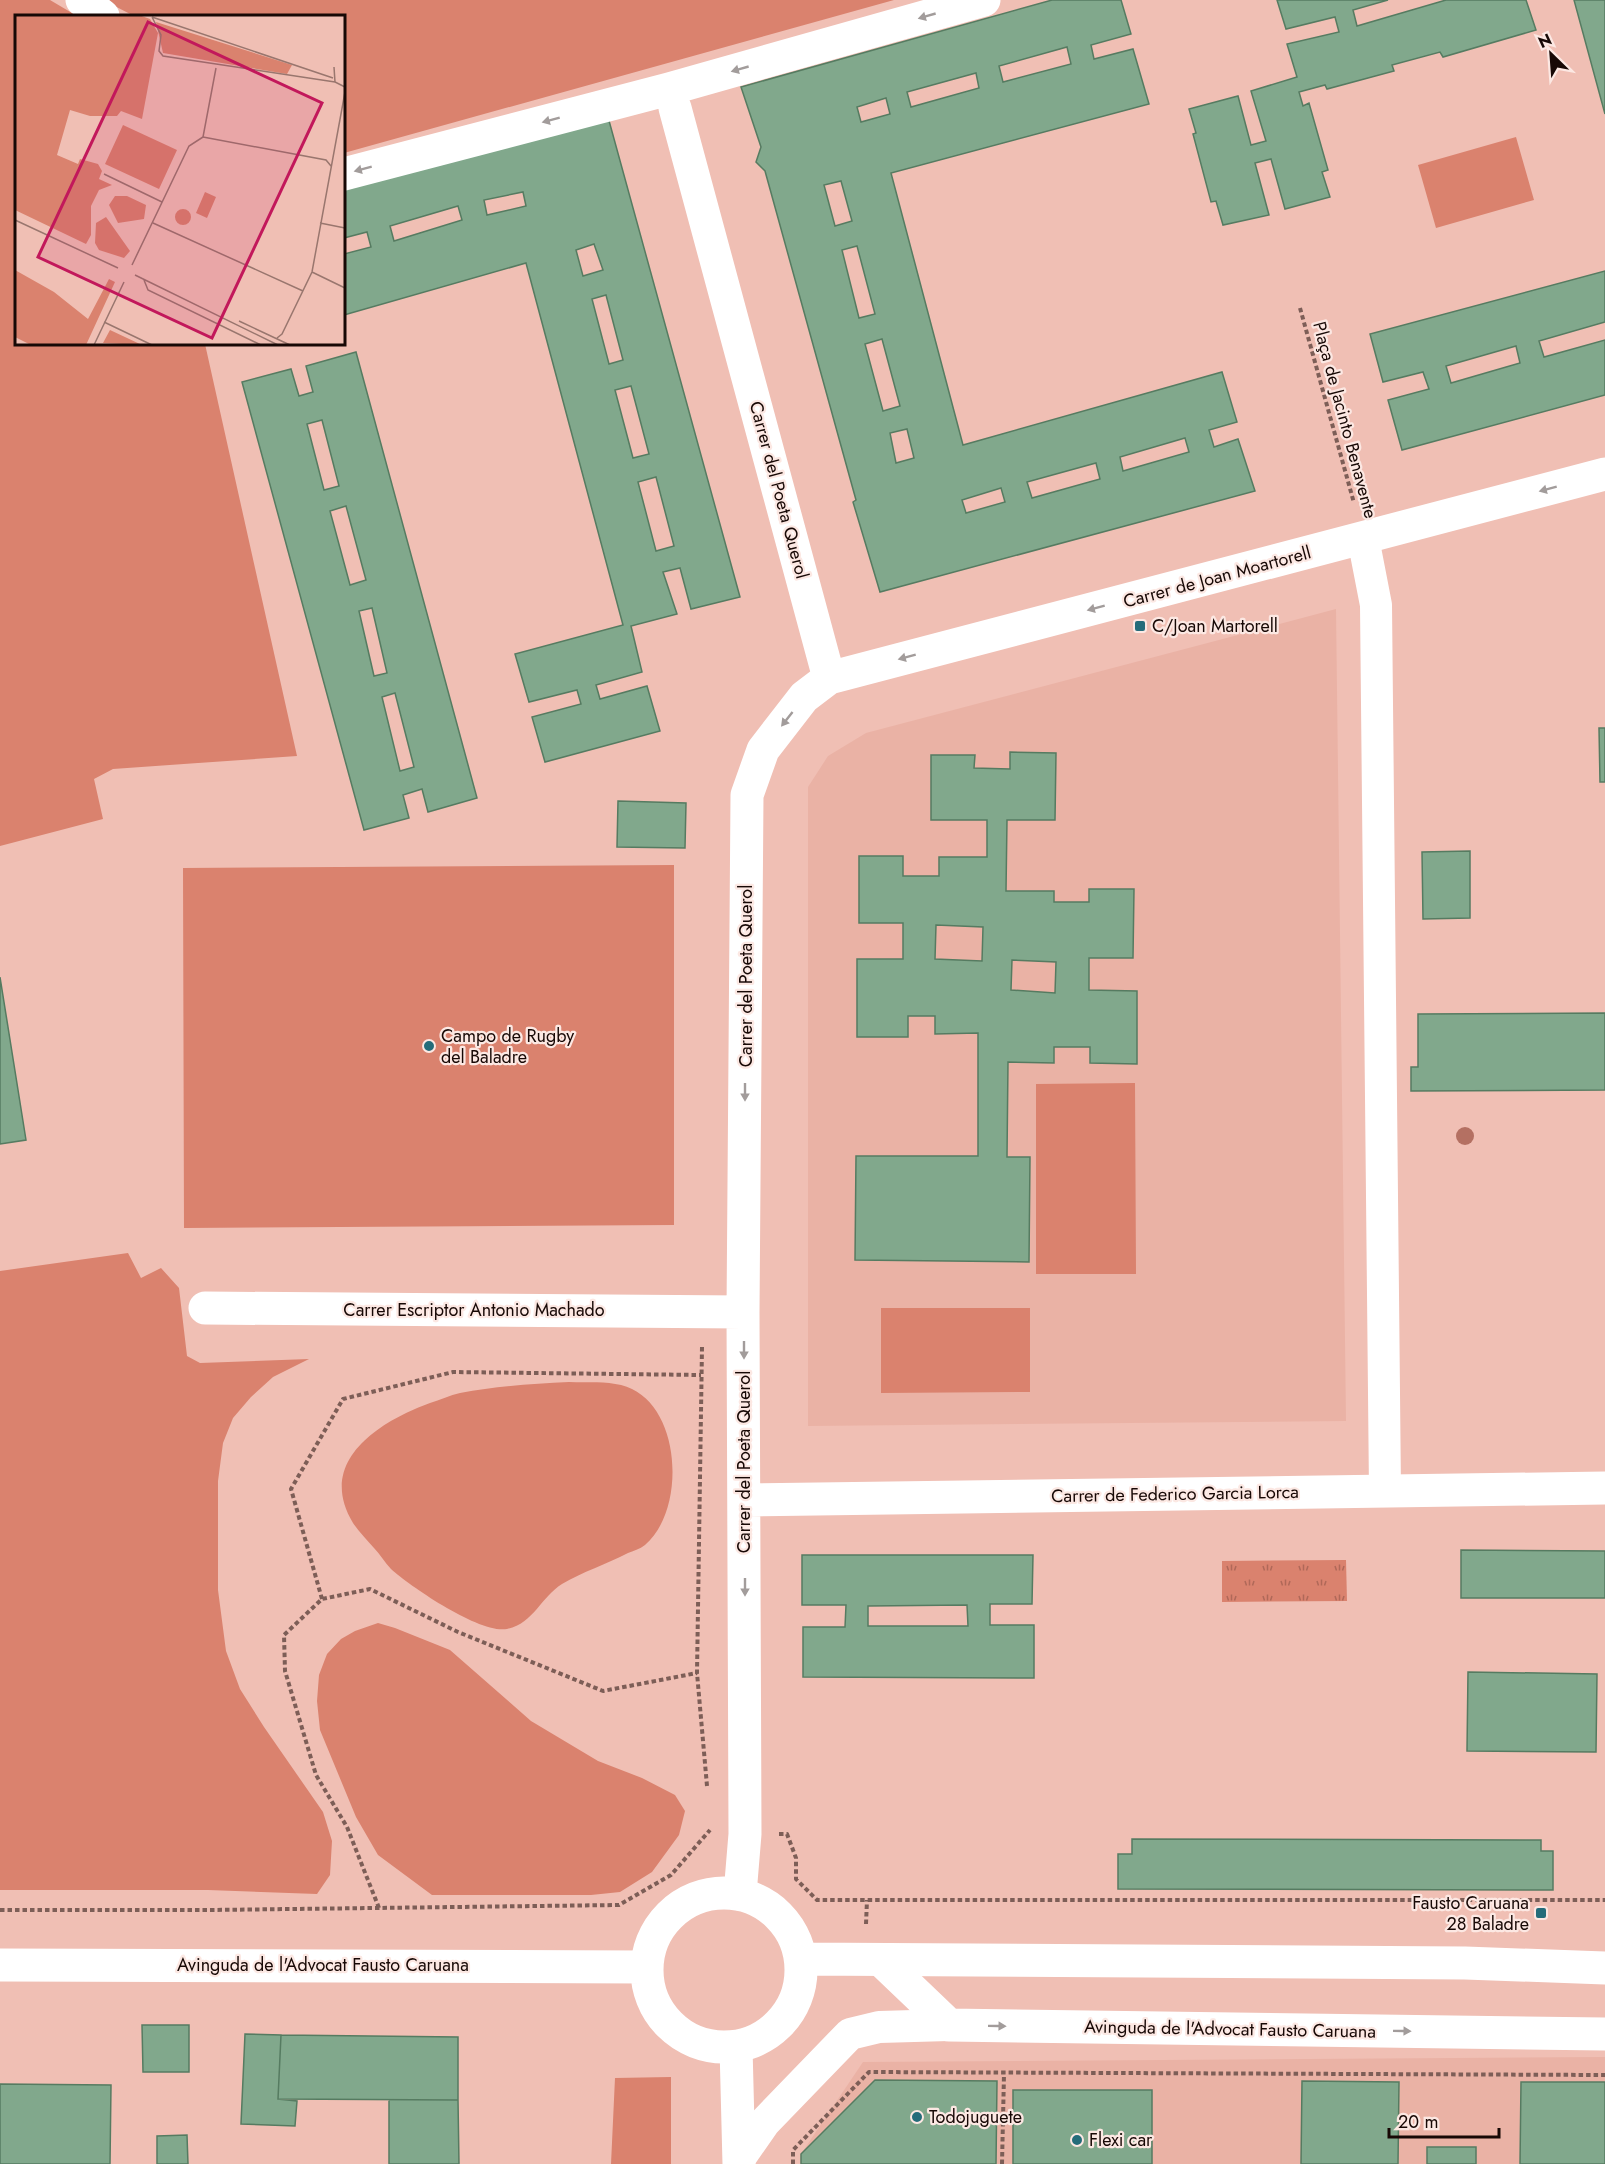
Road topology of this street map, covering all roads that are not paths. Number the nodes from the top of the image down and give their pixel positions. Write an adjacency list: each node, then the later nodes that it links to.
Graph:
1 (82, 0): 3 (street)
2 (984, 0): 5 (street, one-way to 5)
3 (102, 15)
4 (675, 108): 8 (street, Carrer del Poeta Querol)
5 (345, 174)
6 (1605, 474): 7 (street, Carrer de Joan Moartorell, one-way to 7)
7 (1363, 538): 8 (street, Carrer de Joan Moartorell, one-way to 8); 12 (street)
8 (829, 678): 10 (street, Carrer del Poeta Querol, one-way to 10)
9 (205, 1308): 10 (street, Carrer Escriptor Antonio Machado)
10 (743, 1312): 13 (street, Carrer del Poeta Querol, one-way to 13)
11 (1605, 1488): 12 (street, Carrer de Federico Garcia Lorca)
12 (1385, 1491): 13 (street, Carrer de Federico Garcia Lorca)
13 (745, 1500): 14 (street, Carrer del Poeta Querol, one-way to 14)
14 (740, 1894): 16 (street); 20 (street)
15 (1605, 1952): 18 (street)
16 (801, 1959): 17 (street); 24 (street)
17 (881, 1960): 18 (street); 22 (street)
18 (1465, 1963): 21 (street)
19 (0, 1965): 20 (street, Avinguda de l'Advocat Fausto Caruana)
20 (647, 1966): 24 (street)
21 (1605, 1968)
22 (949, 2025): 23 (street, Avinguda de l'Advocat Fausto Caruana, one-way to 23); 25 (street)
23 (1605, 2034)
24 (736, 2047): 25 (street)
25 (739, 2162)

